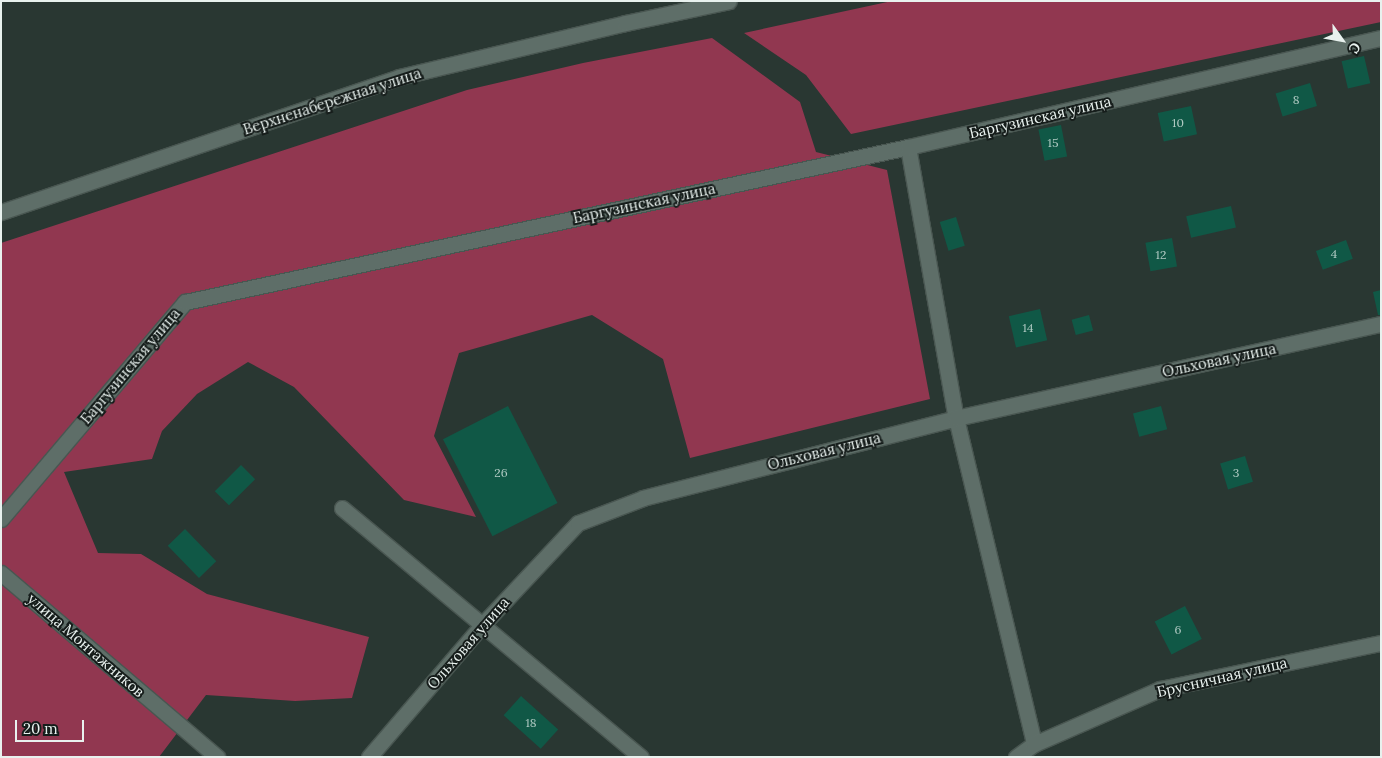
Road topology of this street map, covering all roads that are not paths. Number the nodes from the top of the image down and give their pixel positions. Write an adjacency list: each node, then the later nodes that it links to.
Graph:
1 (729, 1): 4 (street, Верхненабережная улица)
2 (1381, 38): 3 (street, Баргузинская улица)
3 (908, 147): 6 (street); 8 (street, Баргузинская улица)
4 (1, 212)
5 (1381, 324): 6 (street, Ольховая улица)
6 (956, 418): 10 (street, Ольховая улица); 12 (street)
7 (342, 508): 10 (street)
8 (1, 519)
9 (1, 572): 13 (street, улица Монтажников)
10 (483, 624): 14 (street, Ольховая улица); 15 (street)
11 (1381, 643): 12 (street, Брусничная улица)
12 (1034, 744): 16 (street, Брусничная улица)
13 (216, 757)
14 (369, 757)
15 (640, 757)
16 (1016, 757)

